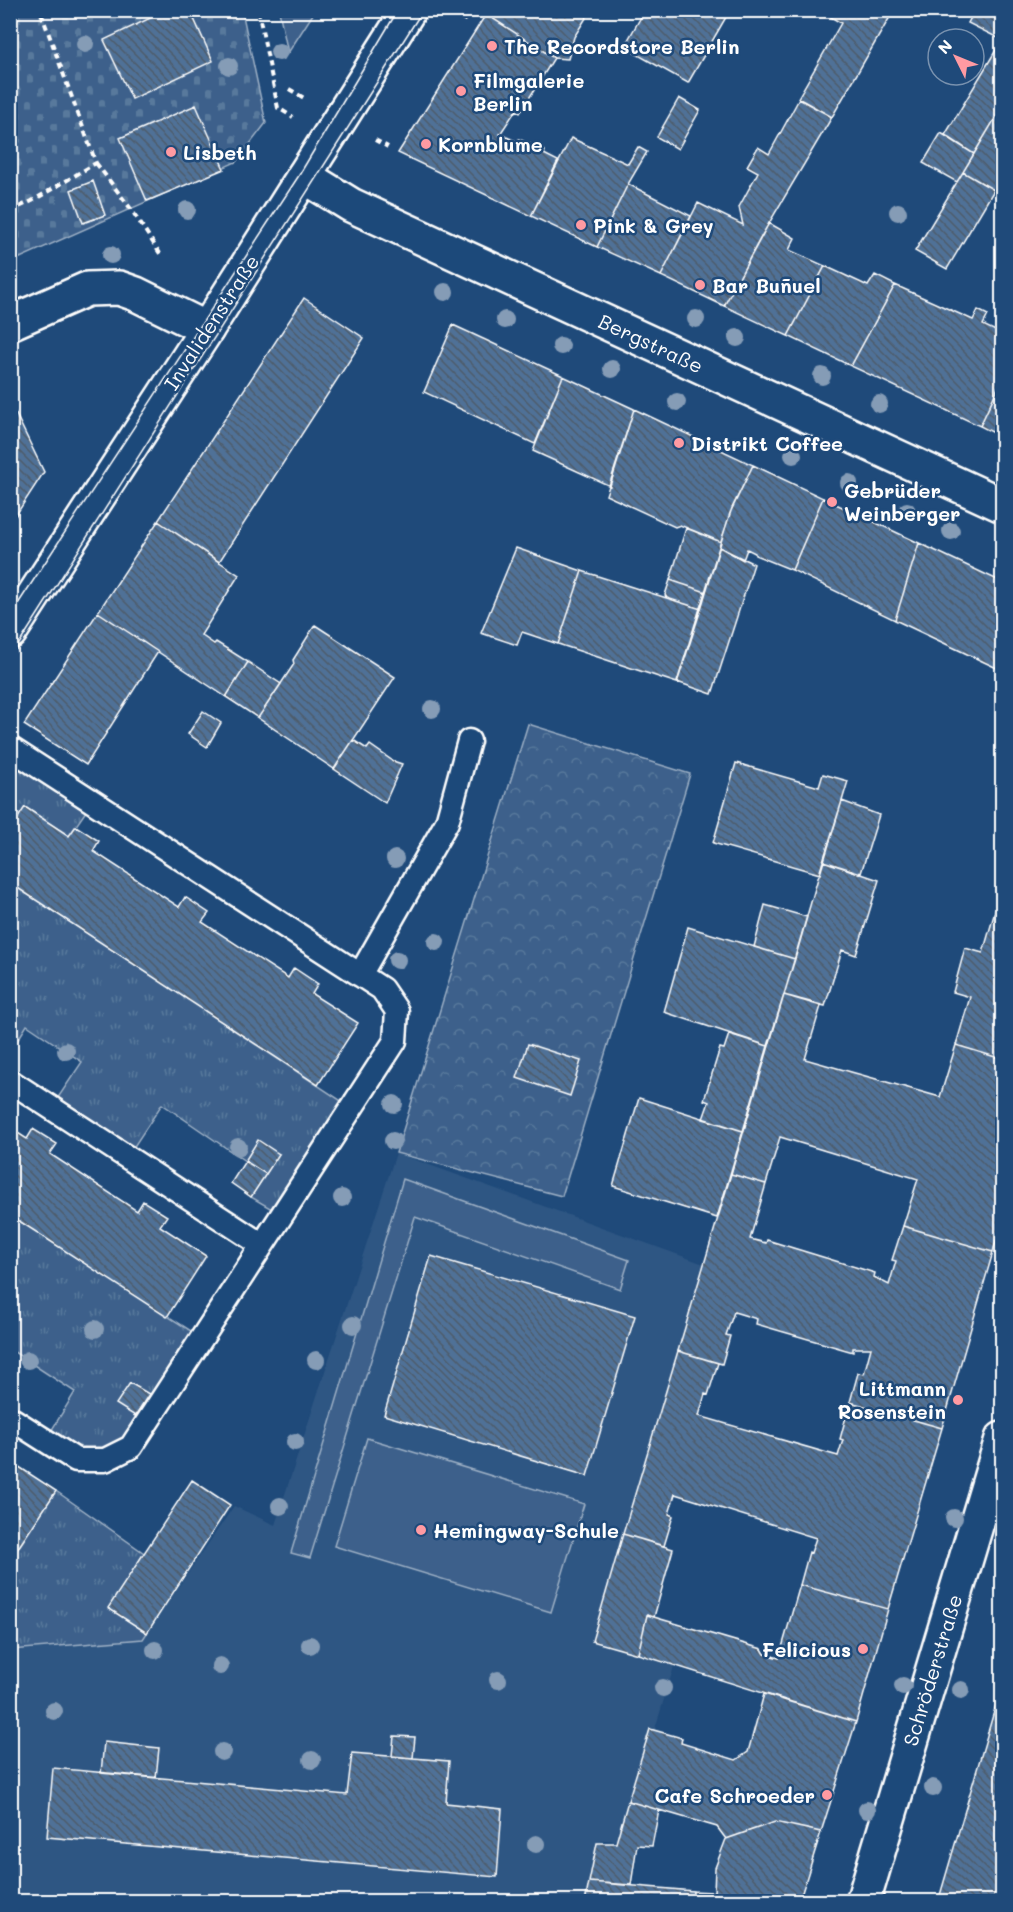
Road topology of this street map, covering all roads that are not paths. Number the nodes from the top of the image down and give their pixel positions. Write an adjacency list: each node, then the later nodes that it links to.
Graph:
1 (409, 10): 2 (street, Invalidenstraße)
2 (304, 176): 4 (street, Invalidenstraße); 5 (street, Bergstraße)
3 (10, 323): 4 (street)
4 (207, 329): 6 (street, Invalidenstraße)
5 (1002, 505)
6 (10, 632)
7 (469, 741): 9 (lane)
8 (10, 748): 9 (lane)
9 (360, 975): 11 (lane)
10 (10, 1082): 11 (lane)
11 (262, 1245): 12 (lane)
12 (10, 1418)
13 (1002, 1439): 14 (street, Schröderstraße)
14 (863, 1902)

